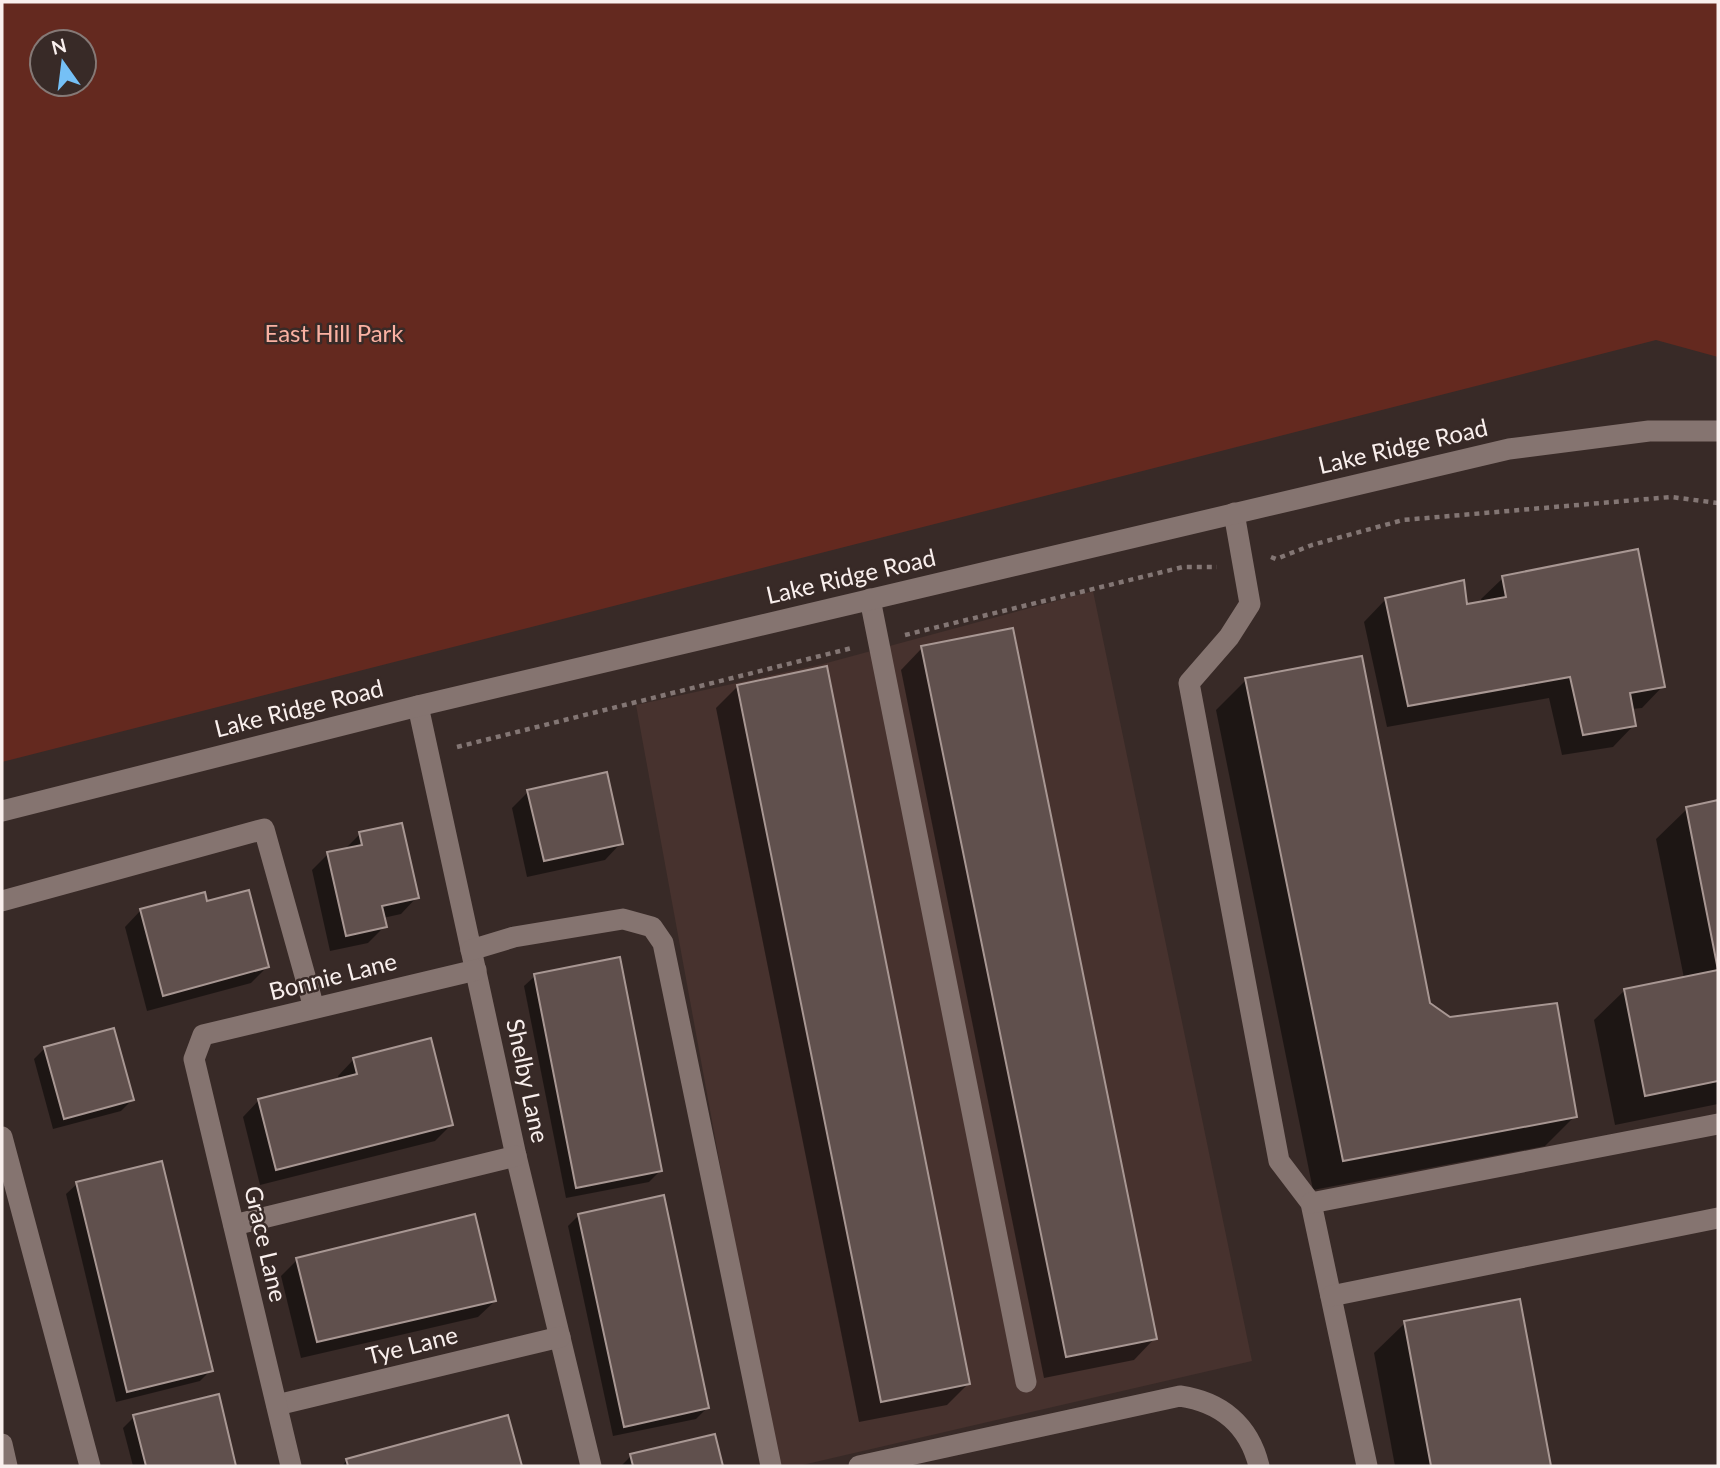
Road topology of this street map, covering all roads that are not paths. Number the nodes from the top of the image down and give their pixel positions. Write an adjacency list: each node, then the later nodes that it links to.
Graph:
1 (1718, 431): 2 (street, Lake Ridge Road)
2 (1234, 513): 3 (street, Lake Ridge Road); 13 (street)
3 (870, 599): 4 (street, Lake Ridge Road); 18 (street)
4 (418, 706): 5 (street, Lake Ridge Road); 7 (street, Shelby Lane)
5 (2, 811)
6 (2, 901): 8 (street)
7 (473, 960): 8 (street, Bonnie Lane); 12 (street, Shelby Lane); 25 (street, Bonnie Lane)
8 (314, 1008): 9 (street, Bonnie Lane)
9 (203, 1035): 15 (street, Grace Lane)
10 (1718, 1124): 13 (street)
11 (2, 1137): 22 (street)
12 (516, 1156): 15 (street); 17 (street, Shelby Lane)
13 (1311, 1203): 16 (street)
14 (1718, 1219): 16 (street)
15 (234, 1225): 19 (street, Grace Lane)
16 (1331, 1296): 28 (street)
17 (560, 1337): 19 (street, Tye Lane); 24 (street, Shelby Lane)
18 (1026, 1382)
19 (277, 1405): 23 (street, Grace Lane)
20 (2, 1444): 21 (street)
21 (7, 1466)
22 (90, 1466)
23 (291, 1466)
24 (591, 1466)
25 (771, 1466)
26 (859, 1466): 27 (street)
27 (1259, 1466)
28 (1367, 1466)

